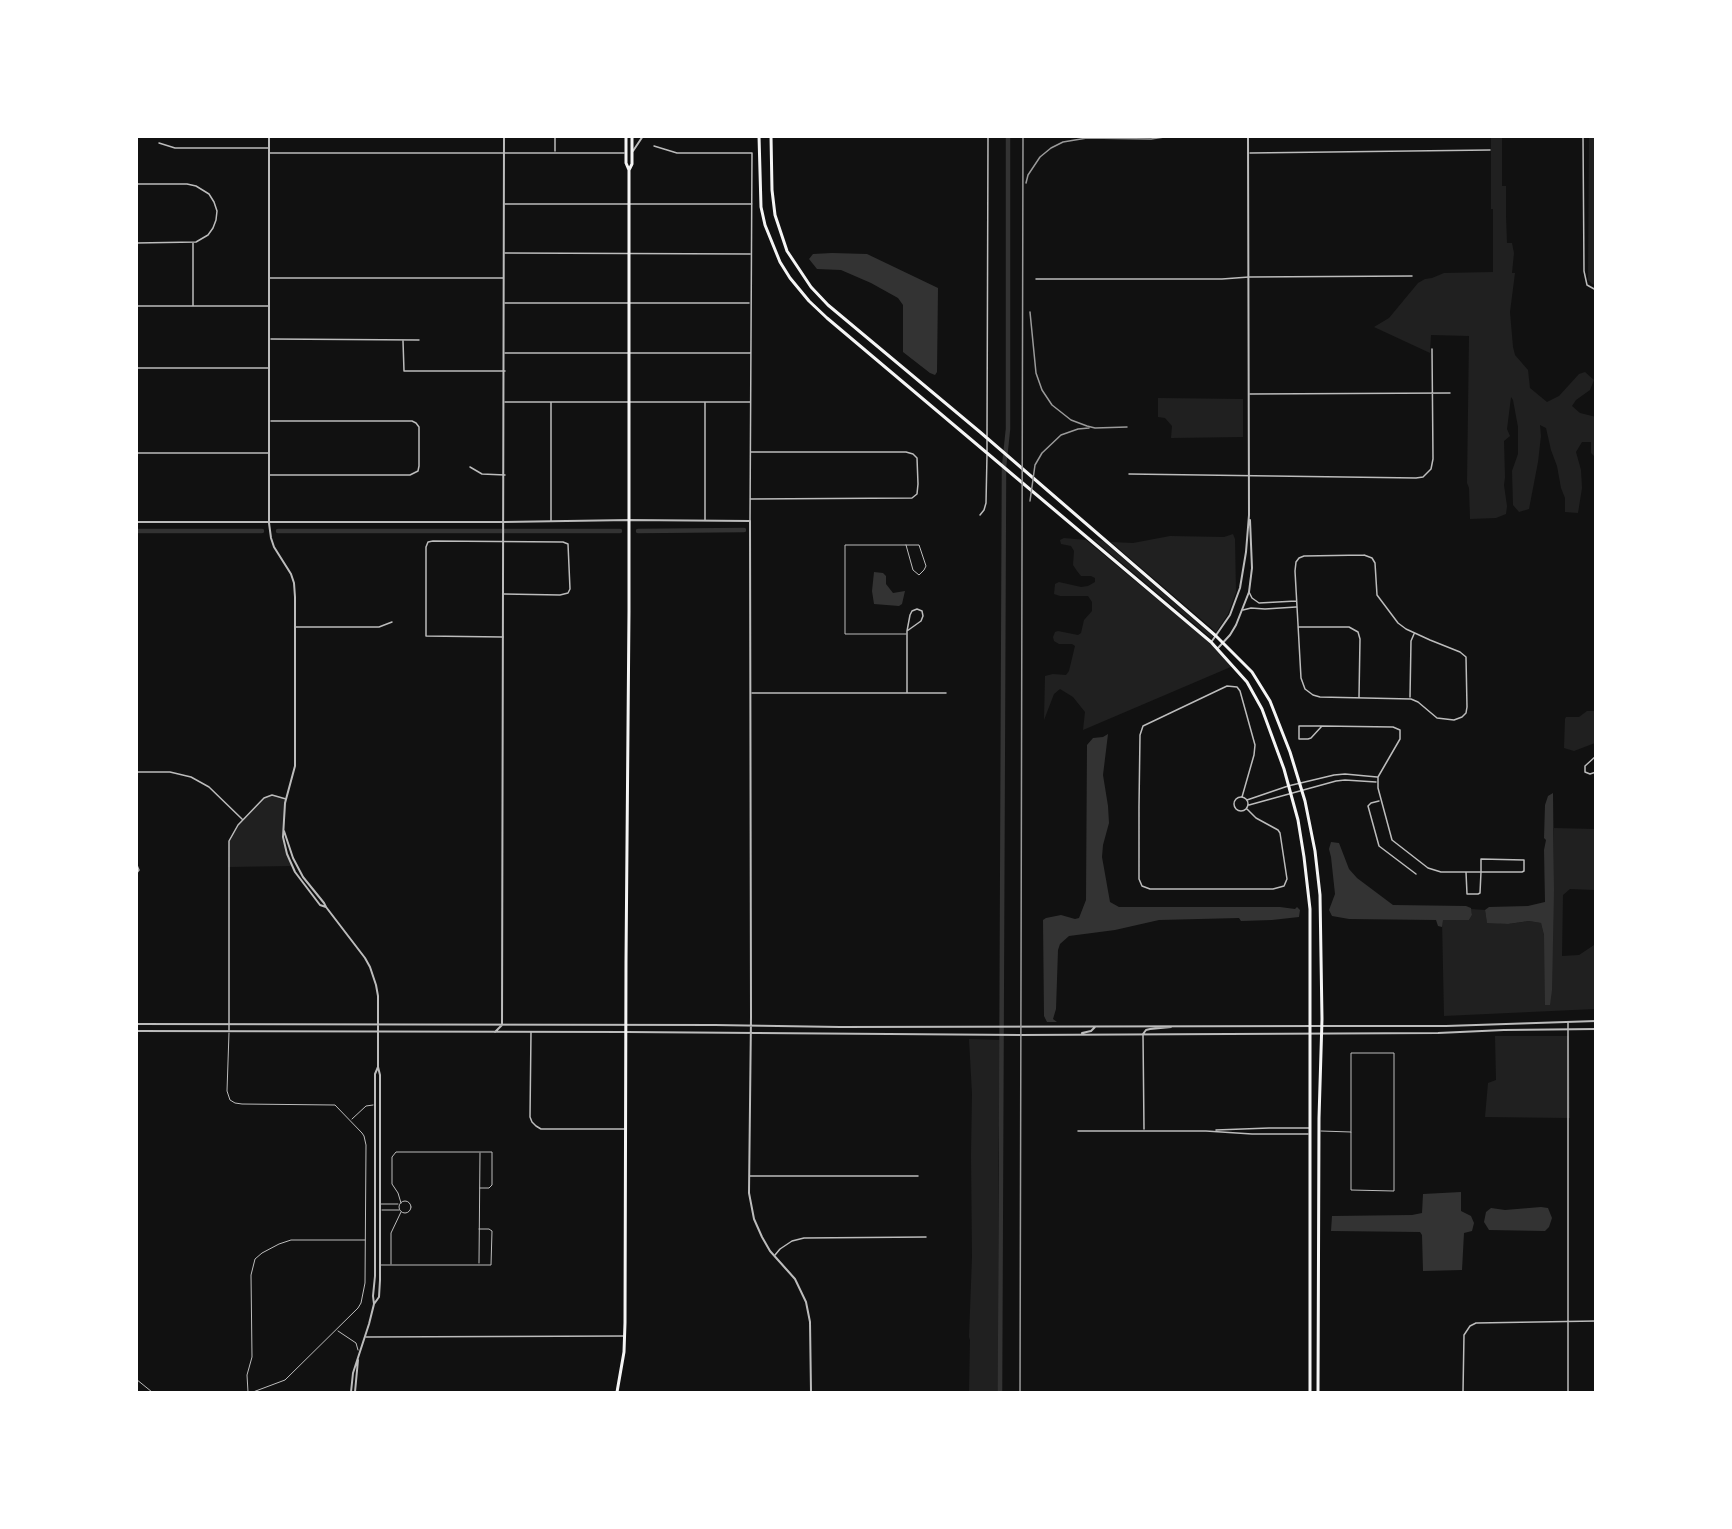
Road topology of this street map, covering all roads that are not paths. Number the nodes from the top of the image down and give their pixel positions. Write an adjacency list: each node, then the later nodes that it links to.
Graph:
1 (269, 136): 14 (street)
2 (504, 136): 16 (street)
3 (555, 136): 17 (street)
4 (626, 136): 19 (main road)
5 (632, 136): 20 (main road)
6 (643, 136): 20 (street)
7 (759, 136): 101 (main road)
8 (771, 136): 99 (main road)
9 (988, 136): 72 (street)
10 (1248, 136): 21 (street)
11 (1583, 136): 37 (street)
12 (159, 143): 14 (street)
13 (654, 146): 26 (street)
14 (269, 148): 18 (street)
15 (1490, 150): 21 (street)
16 (504, 152): 17 (street); 18 (street); 24 (street)
17 (555, 152): 19 (street)
18 (269, 153): 34 (street)
19 (625, 153): 22 (main road)
20 (632, 153): 22 (main road)
21 (1249, 153): 33 (street)
22 (629, 170): 25 (main road)
23 (136, 184): 27 (street)
24 (504, 204): 25 (street); 29 (street)
25 (629, 204): 26 (street); 30 (main road)
26 (752, 204): 31 (street)
27 (193, 242): 28 (street); 42 (street)
28 (136, 243)
29 (504, 253): 30 (street); 35 (street)
30 (629, 253): 31 (street); 39 (main road)
31 (752, 254): 40 (street)
32 (1412, 276): 33 (street)
33 (1249, 277): 36 (street); 56 (street)
34 (270, 278): 35 (street); 43 (street)
35 (504, 278): 38 (street)
36 (1035, 279)
37 (1596, 290)
38 (504, 303): 39 (street); 48 (street)
39 (629, 303): 40 (street); 49 (main road)
40 (751, 303): 50 (street)
41 (136, 306): 42 (street)
42 (193, 306): 43 (street)
43 (270, 306): 44 (street)
44 (270, 339): 45 (street); 52 (street)
45 (403, 340): 46 (street); 53 (street)
46 (419, 340)
47 (1432, 349): 54 (street)
48 (505, 353): 49 (street); 53 (street)
49 (629, 353): 50 (street); 59 (main road)
50 (751, 353): 61 (street)
51 (136, 368): 52 (street)
52 (270, 368): 62 (street)
53 (505, 371): 57 (street)
54 (1433, 393): 55 (street); 56 (street); 70 (street)
55 (1450, 393)
56 (1249, 394): 70 (street)
57 (505, 402): 58 (street); 69 (street)
58 (551, 402): 59 (street); 77 (street)
59 (628, 402): 60 (street); 74 (main road)
60 (705, 402): 61 (street); 75 (street)
61 (751, 402): 63 (street)
62 (270, 421): 65 (street); 68 (street)
63 (750, 452): 71 (street); 71 (street)
64 (136, 453): 65 (street)
65 (270, 453): 68 (street)
66 (470, 467): 69 (street)
67 (1129, 474): 70 (street)
68 (270, 475): 79 (street)
69 (505, 475): 80 (street)
70 (1249, 475): 73 (street)
71 (750, 499): 76 (street)
72 (981, 515)
73 (1249, 515): 83 (street); 84 (street)
74 (629, 520): 75 (street); 77 (street); 137 (main road)
75 (705, 520): 76 (street)
76 (750, 520): 104 (street)
77 (551, 521): 80 (street)
78 (136, 522): 79 (street)
79 (269, 523): 80 (street); 95 (street)
80 (504, 524): 81 (street)
81 (504, 542): 86 (street); 86 (street); 100 (street)
82 (906, 545): 82 (lane); 97 (lane)
83 (1246, 552): 84 (street); 99 (street)
84 (1252, 566): 85 (street)
85 (1249, 591): 89 (street); 93 (street)
86 (504, 594): 100 (street)
87 (1297, 601): 88 (street); 90 (street); 98 (street)
88 (1283, 602): 89 (street); 92 (street)
89 (1259, 603): 91 (street)
90 (1297, 607): 92 (street); 96 (street)
91 (1259, 608): 92 (street); 93 (street)
92 (1283, 608)
93 (1243, 610): 102 (street)
94 (392, 622): 95 (street)
95 (295, 627): 120 (street)
96 (1298, 627): 107 (street); 107 (street)
97 (907, 633): 97 (street); 105 (street)
98 (1415, 633): 108 (street); 108 (street)
99 (1216, 636): 101 (street); 102 (main road)
100 (504, 637): 136 (street)
101 (1211, 642): 103 (main road)
102 (1223, 643): 103 (street); 115 (main road)
103 (1218, 648): 116 (main road)
104 (751, 693): 105 (street); 138 (street)
105 (907, 693): 106 (street)
106 (946, 693)
107 (1359, 698): 108 (street)
108 (1410, 699)
109 (1322, 726): 109 (street); 113 (street)
110 (1596, 756): 112 (street)
111 (136, 772): 125 (street)
112 (1596, 772)
113 (1378, 777): 114 (street); 115 (street)
114 (1378, 782): 117 (street); 122 (street)
115 (1300, 784): 116 (street); 117 (main road)
116 (1288, 786): 118 (main road); 121 (street)
117 (1302, 791): 118 (street); 142 (main road)
118 (1291, 795): 123 (street); 141 (main road)
119 (1242, 797): 121 (street); 124 (street); 124 (street)
120 (287, 799): 125 (street); 135 (street)
121 (1247, 800): 123 (street)
122 (1381, 801): 127 (street); 130 (street)
123 (1249, 805): 124 (street)
124 (1246, 810)
125 (243, 820): 134 (street)
126 (136, 863): 129 (street)
127 (1466, 872): 128 (street); 128 (street)
128 (1481, 872): 128 (street)
129 (136, 874)
130 (1416, 874)
131 (1568, 1021): 132 (street); 142 (street); 144 (street)
132 (1596, 1021)
133 (136, 1024): 134 (street)
134 (229, 1024): 135 (street); 146 (street)
135 (378, 1025): 136 (street); 147 (street)
136 (502, 1025): 137 (street); 148 (street)
137 (626, 1025): 138 (street); 150 (main road)
138 (750, 1025): 139 (street); 151 (street)
139 (1095, 1026): 140 (street); 153 (street)
140 (1177, 1026): 141 (street); 154 (street)
141 (1311, 1026): 142 (street); 152 (main road)
142 (1322, 1026): 155 (main road)
143 (1596, 1029): 144 (street)
144 (1568, 1030): 155 (street); 183 (street)
145 (136, 1031): 146 (street)
146 (229, 1031): 147 (street); 158 (lane)
147 (378, 1032): 148 (street); 156 (street)
148 (495, 1032): 149 (street)
149 (531, 1032): 150 (street); 160 (street)
150 (626, 1032): 151 (street); 160 (main road)
151 (750, 1033): 153 (street); 168 (street)
152 (1311, 1033): 154 (street); 155 (street); 159 (main road)
153 (1076, 1034): 154 (street)
154 (1143, 1034): 161 (street)
155 (1321, 1034): 164 (main road)
156 (378, 1067): 157 (street); 171 (street)
157 (375, 1104): 158 (lane); 182 (street)
158 (350, 1120): 177 (lane)
159 (1310, 1128): 163 (street); 166 (main road)
160 (626, 1129): 186 (main road)
161 (1144, 1130): 162 (street); 163 (street)
162 (1078, 1131)
163 (1206, 1131): 166 (street)
164 (1319, 1131): 165 (lane); 197 (main road)
165 (1351, 1132): 165 (lane)
166 (1310, 1134): 196 (main road)
167 (480, 1152): 170 (lane); 170 (lane); 172 (lane)
168 (749, 1176): 169 (street); 178 (street)
169 (918, 1176)
170 (480, 1188): 175 (lane)
171 (380, 1204): 172 (lane); 173 (street)
172 (400, 1204): 174 (lane); 174 (lane)
173 (380, 1210): 174 (lane); 179 (street)
174 (400, 1211): 181 (lane)
175 (479, 1229): 180 (lane); 180 (lane)
176 (926, 1237): 178 (street)
177 (366, 1240): 185 (lane); 191 (lane)
178 (775, 1255): 195 (street)
179 (380, 1265): 181 (lane); 182 (street)
180 (479, 1265): 181 (lane)
181 (391, 1266)
182 (374, 1304): 187 (street)
183 (1568, 1322): 184 (street); 198 (street); 199 (street)
184 (1596, 1322)
185 (336, 1329): 188 (lane); 192 (lane)
186 (625, 1336): 187 (street); 194 (main road)
187 (365, 1337): 188 (street)
188 (359, 1355): 193 (street)
189 (136, 1378): 190 (lane)
190 (152, 1392)
191 (248, 1392)
192 (253, 1392)
193 (353, 1392)
194 (618, 1392)
195 (811, 1392)
196 (1310, 1392)
197 (1318, 1392)
198 (1463, 1392)
199 (1568, 1392)

